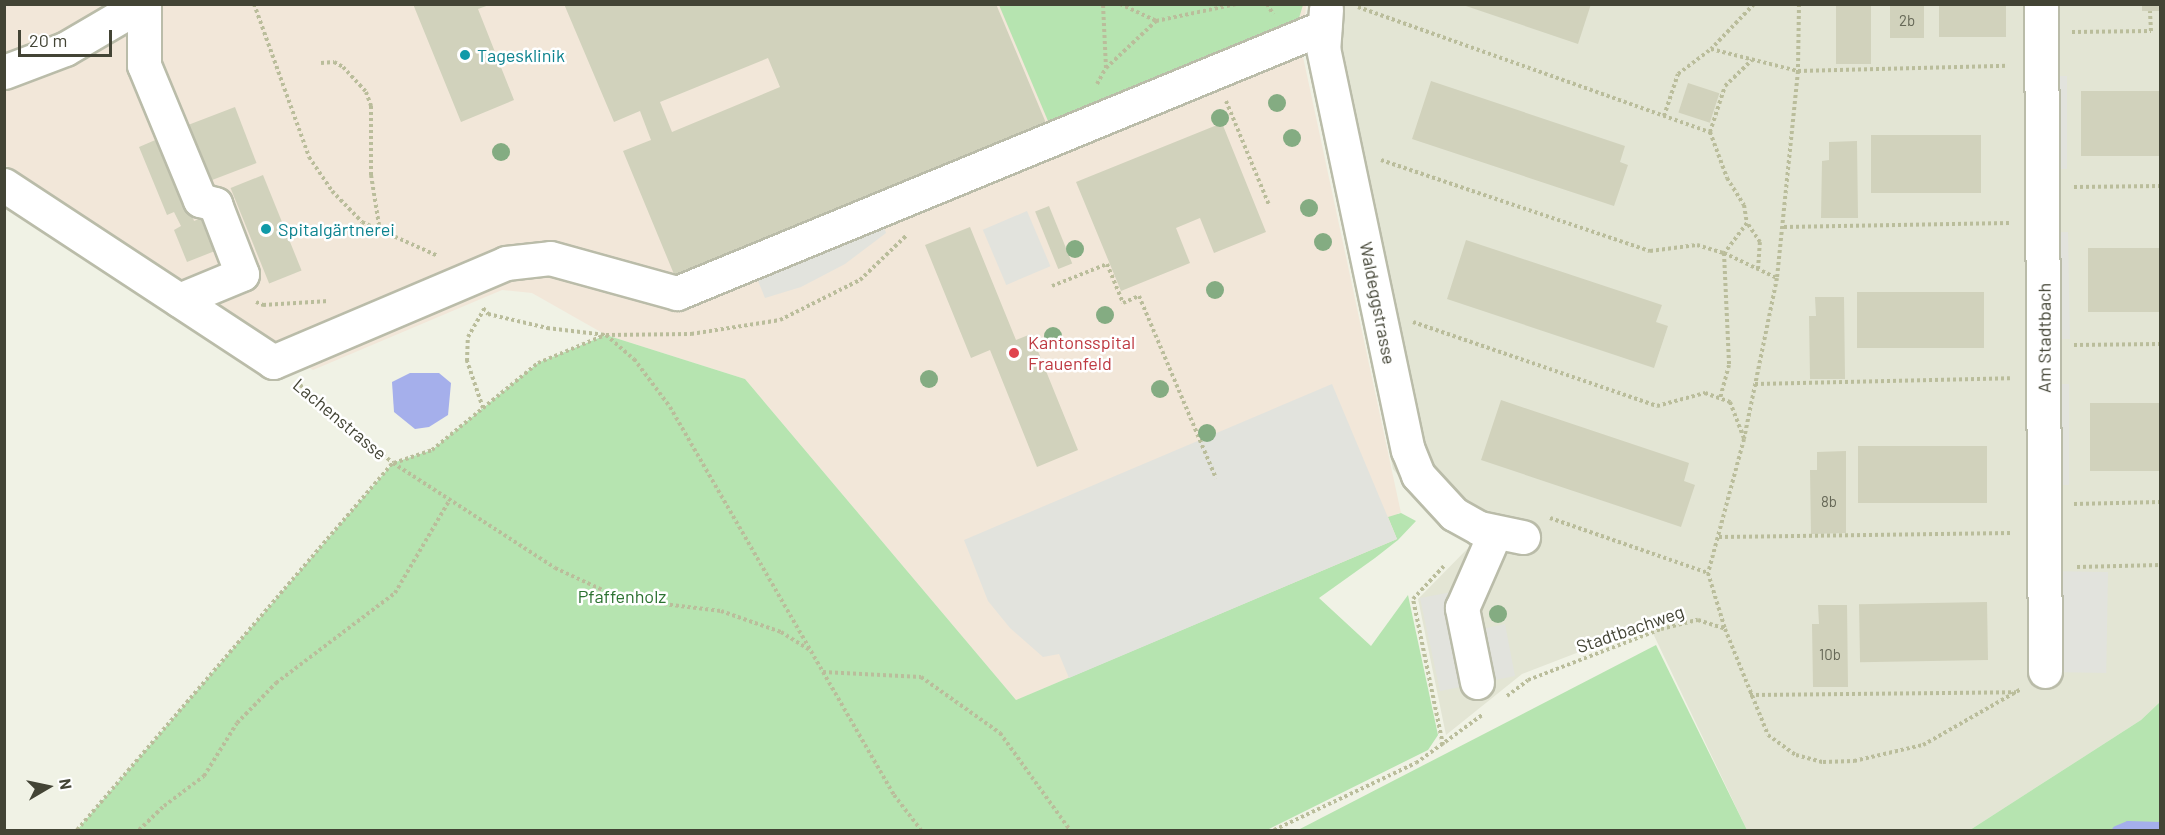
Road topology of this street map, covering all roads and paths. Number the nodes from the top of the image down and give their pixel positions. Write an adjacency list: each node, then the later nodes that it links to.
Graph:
1 (143, 4): 20 (street); 37 (street)
2 (254, 4): 32 (path)
3 (1103, 4): 13 (path)
4 (1120, 4): 12 (path)
5 (1237, 4): 12 (path)
6 (1352, 4): 22 (path)
7 (1754, 4): 14 (path)
8 (1799, 4): 19 (path)
9 (2150, 11): 11 (path)
10 (1325, 16): 21 (street); 24 (street, Waldeggstrasse)
11 (2042, 18): 57 (street, Am Stadtbach)
12 (1156, 21): 18 (path)
13 (1105, 44)
14 (1711, 49): 15 (path); 22 (path)
15 (1753, 59): 19 (path); 23 (path)
16 (321, 63): 32 (path)
17 (2001, 66): 19 (path)
18 (1106, 68)
19 (1798, 71): 31 (path)
20 (4, 72)
21 (1214, 72): 28 (path); 36 (street)
22 (1664, 116): 23 (path)
23 (1710, 132): 29 (path)
24 (1345, 148): 33 (path); 42 (street, Waldeggstrasse)
25 (4, 185): 39 (street)
26 (2160, 186): 27 (path)
27 (2097, 187)
28 (1269, 205)
29 (1747, 223): 33 (path); 34 (path)
30 (2004, 224): 31 (path)
31 (1784, 227): 35 (path)
32 (380, 232): 36 (path)
33 (1724, 253): 34 (path); 49 (path)
34 (1758, 269): 35 (path)
35 (1777, 278): 48 (path)
36 (465, 281): 41 (path); 46 (street)
37 (217, 285): 39 (street); 40 (path)
38 (1053, 286): 53 (path)
39 (179, 300): 46 (street)
40 (340, 300)
41 (484, 308): 43 (path); 50 (path)
42 (1381, 311): 49 (path); 58 (street, Waldeggstrasse)
43 (606, 335): 50 (path); 64 (path)
44 (2104, 344): 45 (path)
45 (2160, 344)
46 (273, 362): 52 (path, Lachenstrasse)
47 (2005, 378): 48 (path)
48 (1755, 384): 51 (path)
49 (1720, 398): 51 (path)
50 (483, 408): 52 (path)
51 (1744, 439): 59 (path)
52 (393, 463): 54 (path); 70 (path, Lachenstrasse)
53 (1216, 478)
54 (449, 501): 64 (path); 71 (path)
55 (2160, 502): 56 (path)
56 (2107, 503)
57 (2045, 533): 59 (path); 61 (street, Am Stadtbach)
58 (1509, 535): 62 (path); 69 (street)
59 (1719, 537): 62 (path)
60 (2160, 566): 61 (path)
61 (2045, 568): 65 (street, Am Stadtbach)
62 (1708, 573): 63 (path)
63 (1725, 629): 68 (path); 69 (path, Stadtbachweg)
64 (811, 651): 66 (path)
65 (2045, 671): 67 (path)
66 (823, 672): 72 (path); 73 (path)
67 (2016, 692): 68 (path); 68 (path)
68 (1750, 695)
69 (1489, 698): 74 (path, Stadtbachweg)
70 (77, 831)
71 (139, 831)
72 (921, 831)
73 (1070, 831)
74 (1274, 831)

